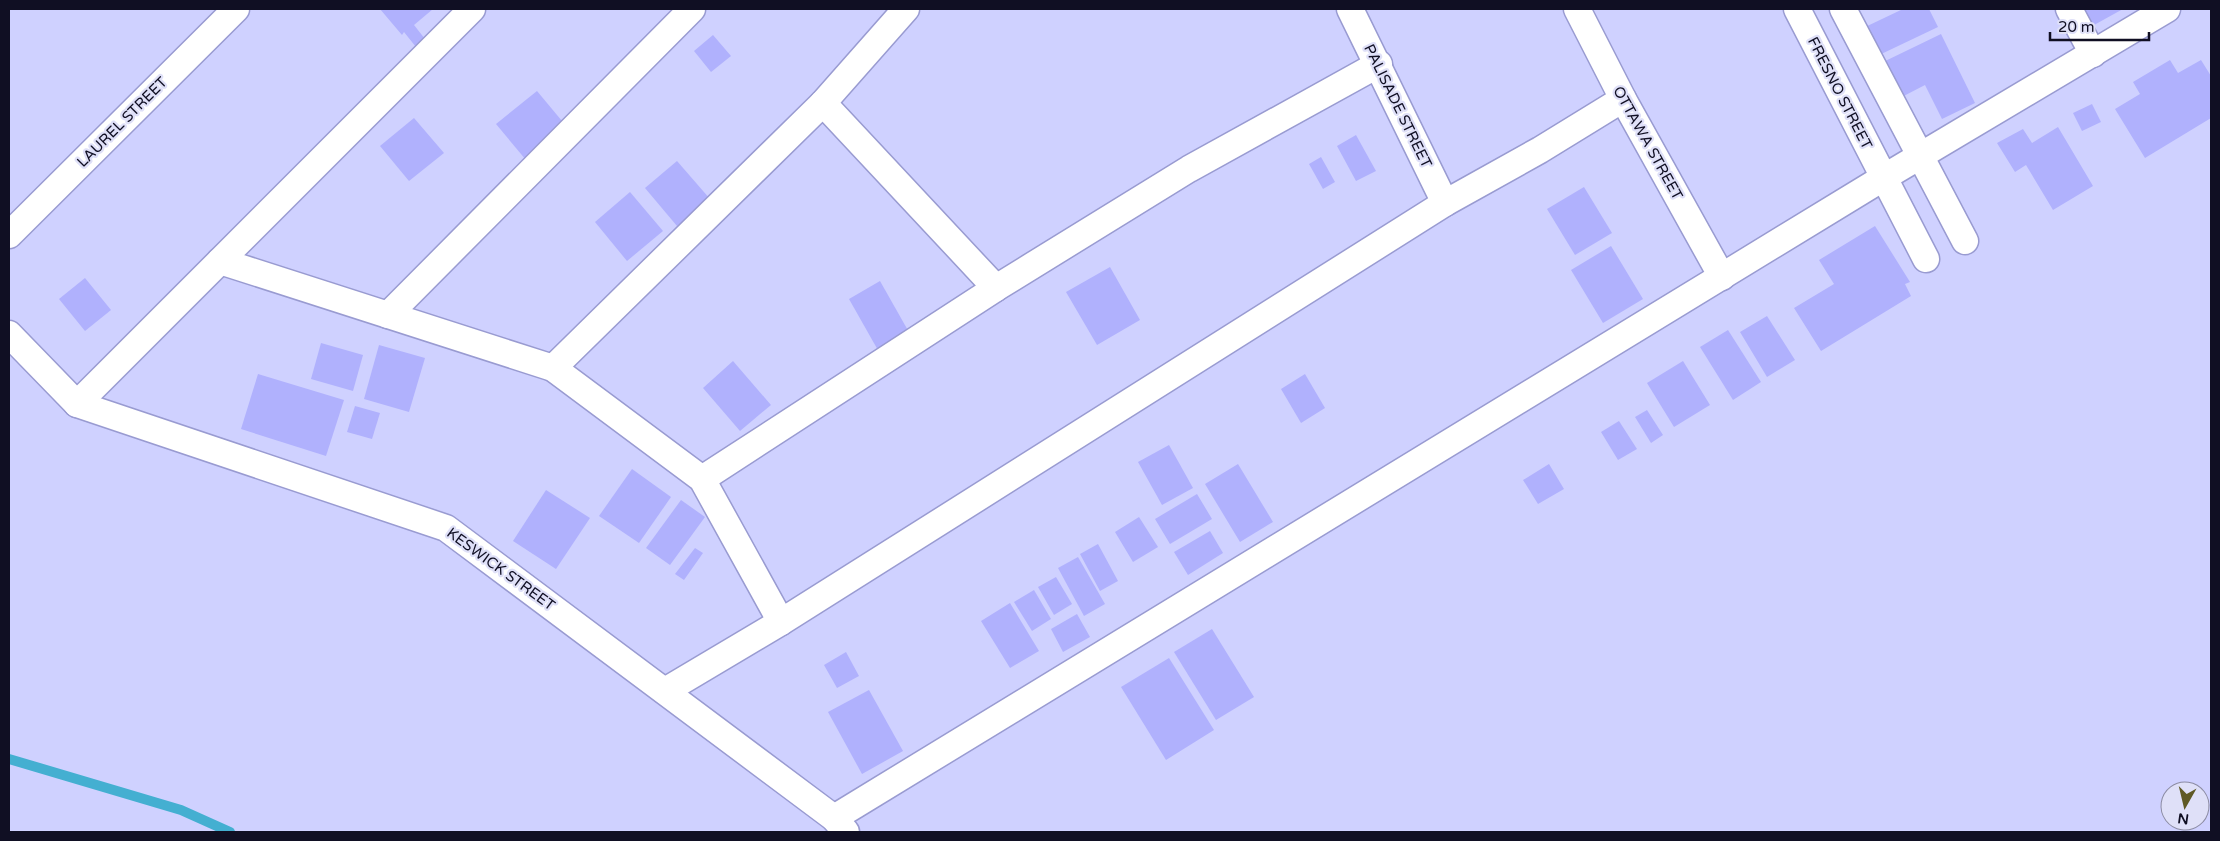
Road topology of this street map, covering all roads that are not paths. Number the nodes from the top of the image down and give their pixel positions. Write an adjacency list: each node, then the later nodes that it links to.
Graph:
1 (236, 9): 18 (street, LAUREL STREET)
2 (472, 9): 21 (street)
3 (692, 9): 24 (street)
4 (906, 9): 14 (street)
5 (1350, 9): 12 (street, PALISADE STREET)
6 (1577, 9): 13 (street, OTTAWA STREET)
7 (1797, 9): 16 (street, FRESNO STREET)
8 (1843, 9): 15 (street)
9 (2069, 9): 11 (street)
10 (2167, 9): 11 (street)
11 (2093, 54): 15 (street)
12 (1378, 64): 17 (street, PALISADE STREET); 23 (street)
13 (1623, 99): 17 (street); 22 (street, OTTAWA STREET)
14 (823, 103): 23 (street); 26 (street)
15 (1919, 156): 16 (street); 19 (street)
16 (1883, 178): 20 (street, FRESNO STREET); 22 (street)
17 (1446, 203): 29 (street)
18 (9, 235)
19 (1965, 241)
20 (1926, 259)
21 (220, 261): 24 (street); 27 (street)
22 (1722, 277): 31 (street)
23 (996, 288): 28 (street)
24 (388, 315): 26 (street)
25 (9, 334): 27 (street, KESWICK STREET)
26 (553, 368): 28 (street)
27 (77, 404): 30 (street, KESWICK STREET)
28 (702, 479): 29 (street)
29 (781, 622): 30 (street)
30 (665, 691): 31 (street, KESWICK STREET)
31 (840, 825)

